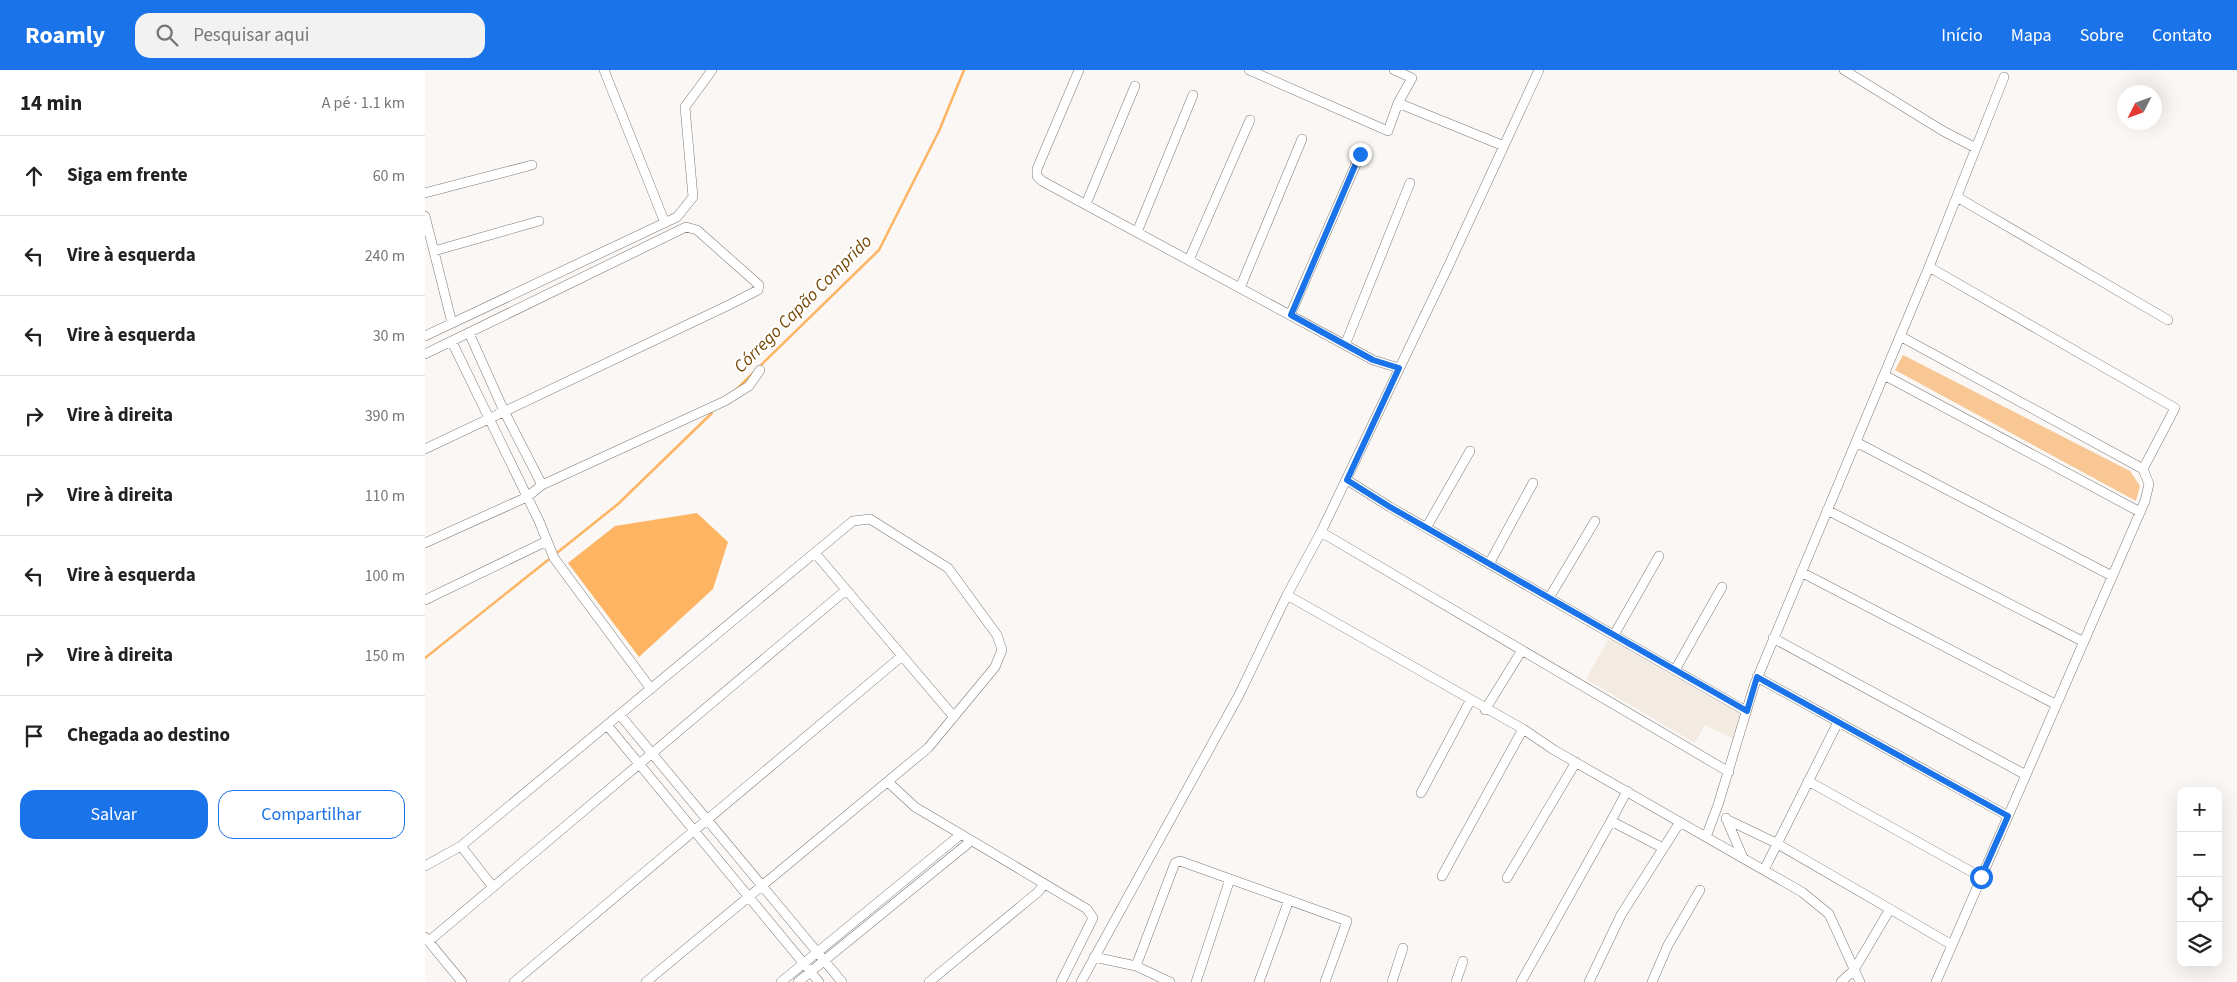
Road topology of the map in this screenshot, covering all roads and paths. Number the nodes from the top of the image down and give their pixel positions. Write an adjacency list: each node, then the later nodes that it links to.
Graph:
1 (604, 70): 24 (street)
2 (712, 70): 24 (street)
3 (1079, 70): 21 (street)
4 (1249, 70): 11 (street)
5 (1393, 70): 11 (street)
6 (1539, 70): 14 (street)
7 (1844, 70): 15 (street)
8 (2004, 77): 15 (street)
9 (1135, 86): 21 (street)
10 (1193, 95): 25 (street)
11 (1398, 102): 14 (street)
12 (1250, 120): 27 (street)
13 (1303, 139): 29 (street)
14 (1504, 146): 39 (street)
15 (1976, 148): 20 (street)
16 (1360, 154): 30 (street)
17 (532, 165): 19 (street)
18 (1410, 183): 37 (street)
19 (425, 193)
20 (1957, 197): 28 (street); 31 (street)
21 (1085, 204): 25 (street)
22 (425, 216): 26 (street)
23 (539, 221): 26 (street)
24 (665, 223): 32 (street)
25 (1137, 232): 27 (street)
26 (434, 251): 32 (street)
27 (1189, 260): 29 (street)
28 (1929, 267): 35 (street); 47 (street)
29 (1240, 288): 30 (street)
30 (1291, 315): 37 (street)
31 (2167, 320)
32 (452, 323): 34 (street)
33 (469, 333): 36 (street); 42 (street); 42 (street)
34 (425, 336)
35 (1900, 336): 41 (street); 47 (street)
36 (452, 342): 38 (street); 43 (street)
37 (1345, 345): 39 (street)
38 (425, 354)
39 (1399, 368): 48 (street)
40 (760, 370): 50 (street)
41 (1884, 375): 44 (street); 53 (street)
42 (504, 411): 43 (street); 50 (street)
43 (489, 418): 45 (street); 51 (street)
44 (1856, 442): 52 (street); 63 (street)
45 (425, 449)
46 (1470, 451): 55 (street)
47 (2143, 469): 53 (street)
48 (1347, 480): 55 (street); 56 (street)
49 (1533, 483): 61 (street)
50 (543, 485): 51 (street)
51 (527, 497): 57 (street); 58 (street)
52 (1827, 510): 62 (street); 71 (street)
53 (2140, 512): 63 (street)
54 (1595, 521): 67 (street)
55 (1426, 528): 61 (street)
56 (1321, 532): 66 (street); 72 (street)
57 (547, 540): 68 (street); 76 (street)
58 (425, 543)
59 (815, 553): 65 (street); 76 (street); 82 (street)
60 (1659, 556): 69 (street)
61 (1489, 564): 67 (street)
62 (1801, 572): 70 (street); 78 (street)
63 (2113, 576): 71 (street)
64 (1722, 587): 74 (street)
65 (846, 590): 73 (street); 86 (street)
66 (1287, 595): 77 (street); 126 (street)
67 (1549, 598): 69 (street)
68 (425, 600)
69 (1614, 635): 74 (street)
70 (1773, 638): 75 (street); 90 (street)
71 (2084, 642): 78 (street)
72 (1522, 650): 79 (street); 89 (street)
73 (903, 656): 82 (street); 98 (street)
74 (1675, 670): 80 (street)
75 (1757, 677): 80 (street); 83 (street)
76 (651, 689): 81 (street)
77 (1470, 701): 79 (street); 94 (street)
78 (2055, 704): 90 (street)
79 (1485, 710): 85 (street)
80 (1747, 711): 89 (street)
81 (620, 715): 84 (street); 86 (street)
82 (954, 717): 92 (street)
83 (1838, 722): 91 (street); 96 (street)
84 (607, 725): 88 (street); 106 (street)
85 (1523, 729): 87 (street); 111 (street)
86 (651, 753): 88 (street); 98 (street)
87 (1576, 762): 93 (street); 113 (street)
88 (639, 764): 101 (street); 117 (street)
89 (1729, 772): 95 (street)
90 (2026, 775): 96 (street)
91 (1808, 781): 105 (street); 112 (street)
92 (887, 782): 102 (street); 116 (street)
93 (1627, 791): 99 (street); 100 (street)
94 (1421, 793)
95 (1718, 805): 97 (street); 103 (street)
96 (2008, 816): 112 (street)
97 (1726, 819): 105 (street); 108 (street)
98 (707, 821): 101 (street); 116 (street)
99 (1611, 821): 107 (street); 149 (street)
100 (1680, 822): 103 (street); 107 (street)
101 (695, 831): 119 (street); 134 (street)
102 (960, 835): 104 (street); 125 (street)
103 (1706, 836): 108 (street)
104 (971, 841): 115 (street); 127 (street)
105 (1776, 843): 110 (street); 121 (street)
106 (461, 846): 109 (street); 117 (street)
107 (1663, 848): 150 (street)
108 (1743, 858): 110 (street)
109 (425, 866)
110 (1763, 870): 131 (street)
111 (1441, 876)
112 (1981, 877): 123 (street)
113 (1507, 878)
114 (1230, 879): 120 (street); 130 (street); 144 (street)
115 (1044, 884): 140 (street); 141 (street)
116 (761, 886): 119 (street); 125 (street)
117 (493, 887): 122 (street)
118 (1700, 890): 151 (street)
119 (749, 897): 129 (street); 135 (street)
120 (1289, 900): 145 (street); 146 (street)
121 (1890, 909): 123 (street); 131 (street)
122 (427, 939): 133 (street)
123 (1952, 945): 154 (street)
124 (1403, 948): 147 (street)
125 (816, 953): 127 (street); 129 (street)
126 (1094, 958): 130 (street); 142 (street)
127 (824, 961): 132 (street); 139 (street)
128 (1463, 961): 148 (street)
129 (803, 964): 132 (street); 136 (street)
130 (1136, 966): 143 (street)
131 (1854, 970): 152 (street); 153 (street)
132 (811, 972): 137 (street); 138 (street)
133 (462, 982)
134 (514, 982)
135 (646, 982)
136 (781, 982)
137 (798, 982)
138 (819, 982)
139 (842, 982)
140 (929, 982)
141 (1061, 982)
142 (1081, 982)
143 (1171, 982)
144 (1196, 982)
145 (1259, 982)
146 (1325, 982)
147 (1392, 982)
148 (1455, 982)
149 (1521, 982)
150 (1589, 982)
151 (1652, 982)
152 (1841, 982)
153 (1859, 982)
154 (1936, 982)

